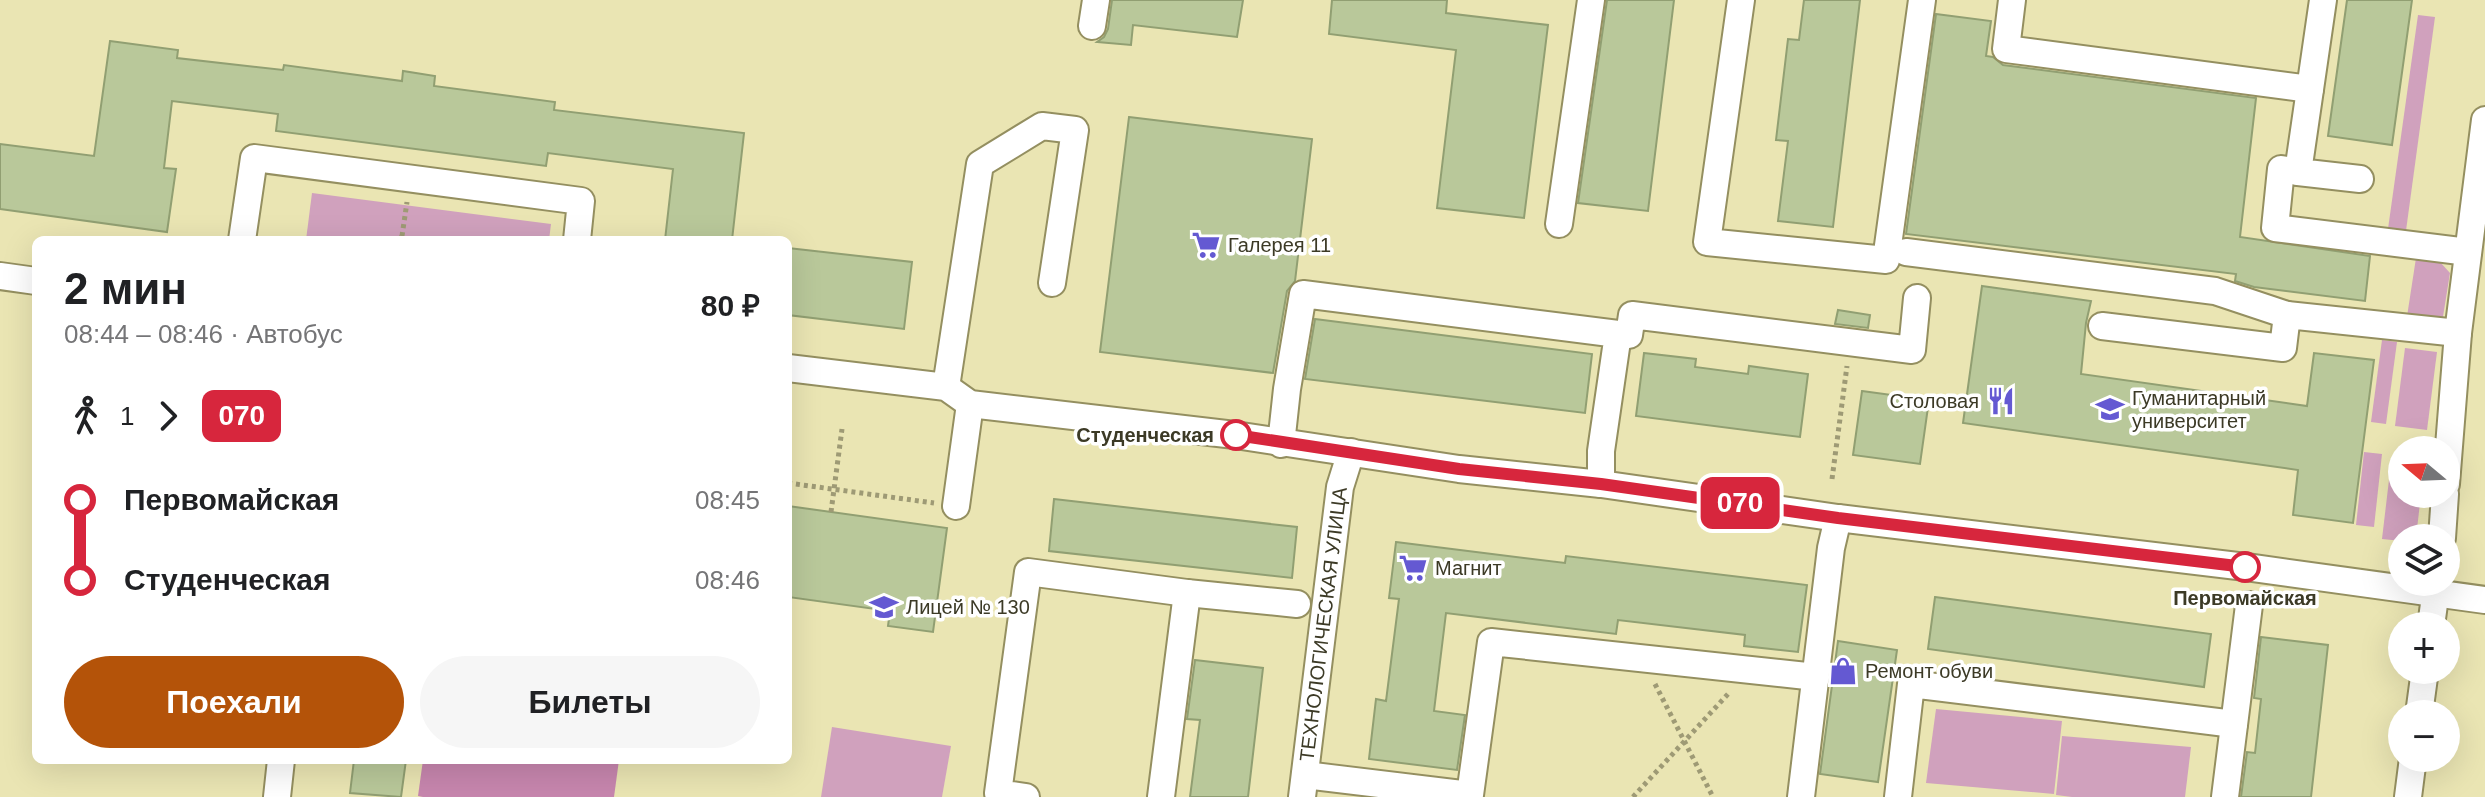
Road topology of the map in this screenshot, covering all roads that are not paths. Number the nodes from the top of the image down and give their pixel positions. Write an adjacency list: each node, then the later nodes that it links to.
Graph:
1 (1591, 0): 10 (street)
2 (1741, 0): 3 (street)
3 (1922, 0)
4 (2012, 0): 6 (street)
5 (2323, 0): 6 (street)
6 (2310, 89): 8 (street)
7 (2485, 120): 14 (street)
8 (2298, 172): 9 (street); 14 (street)
9 (2360, 179)
10 (1559, 224)
11 (243, 236): 12 (street)
12 (577, 236)
13 (1906, 252): 19 (street)
14 (2468, 252): 21 (street)
15 (0, 276): 16 (street)
16 (32, 280)
17 (1052, 283): 24 (street)
18 (1917, 298): 22 (street)
19 (2287, 315): 20 (street); 21 (street)
20 (2102, 326)
21 (2458, 333): 26 (street)
22 (1618, 334): 27 (street); 29 (street)
23 (792, 368): 24 (street)
24 (946, 387): 25 (street)
25 (970, 404): 27 (street); 30 (street)
26 (2450, 436)
27 (1281, 444): 28 (street)
28 (1351, 452): 29 (street); 42 (street, ТЕХНОЛОГИЧЕСКАЯ УЛИЦА)
29 (1601, 484): 31 (street)
30 (956, 506)
31 (1838, 518): 32 (street); 38 (street)
32 (2388, 581)
33 (1187, 593): 36 (street); 45 (street); 46 (street)
34 (2460, 593): 35 (street)
35 (2485, 600)
36 (1297, 604)
37 (2249, 605): 39 (street)
38 (1816, 677): 43 (street); 47 (street)
39 (2234, 724): 48 (street); 49 (street)
40 (281, 764): 44 (street)
41 (2411, 772): 50 (street)
42 (1304, 786): 43 (street)
43 (1476, 796)
44 (277, 797)
45 (1026, 797)
46 (1161, 797)
47 (1801, 797)
48 (1898, 797)
49 (2225, 797)
50 (2408, 797)

